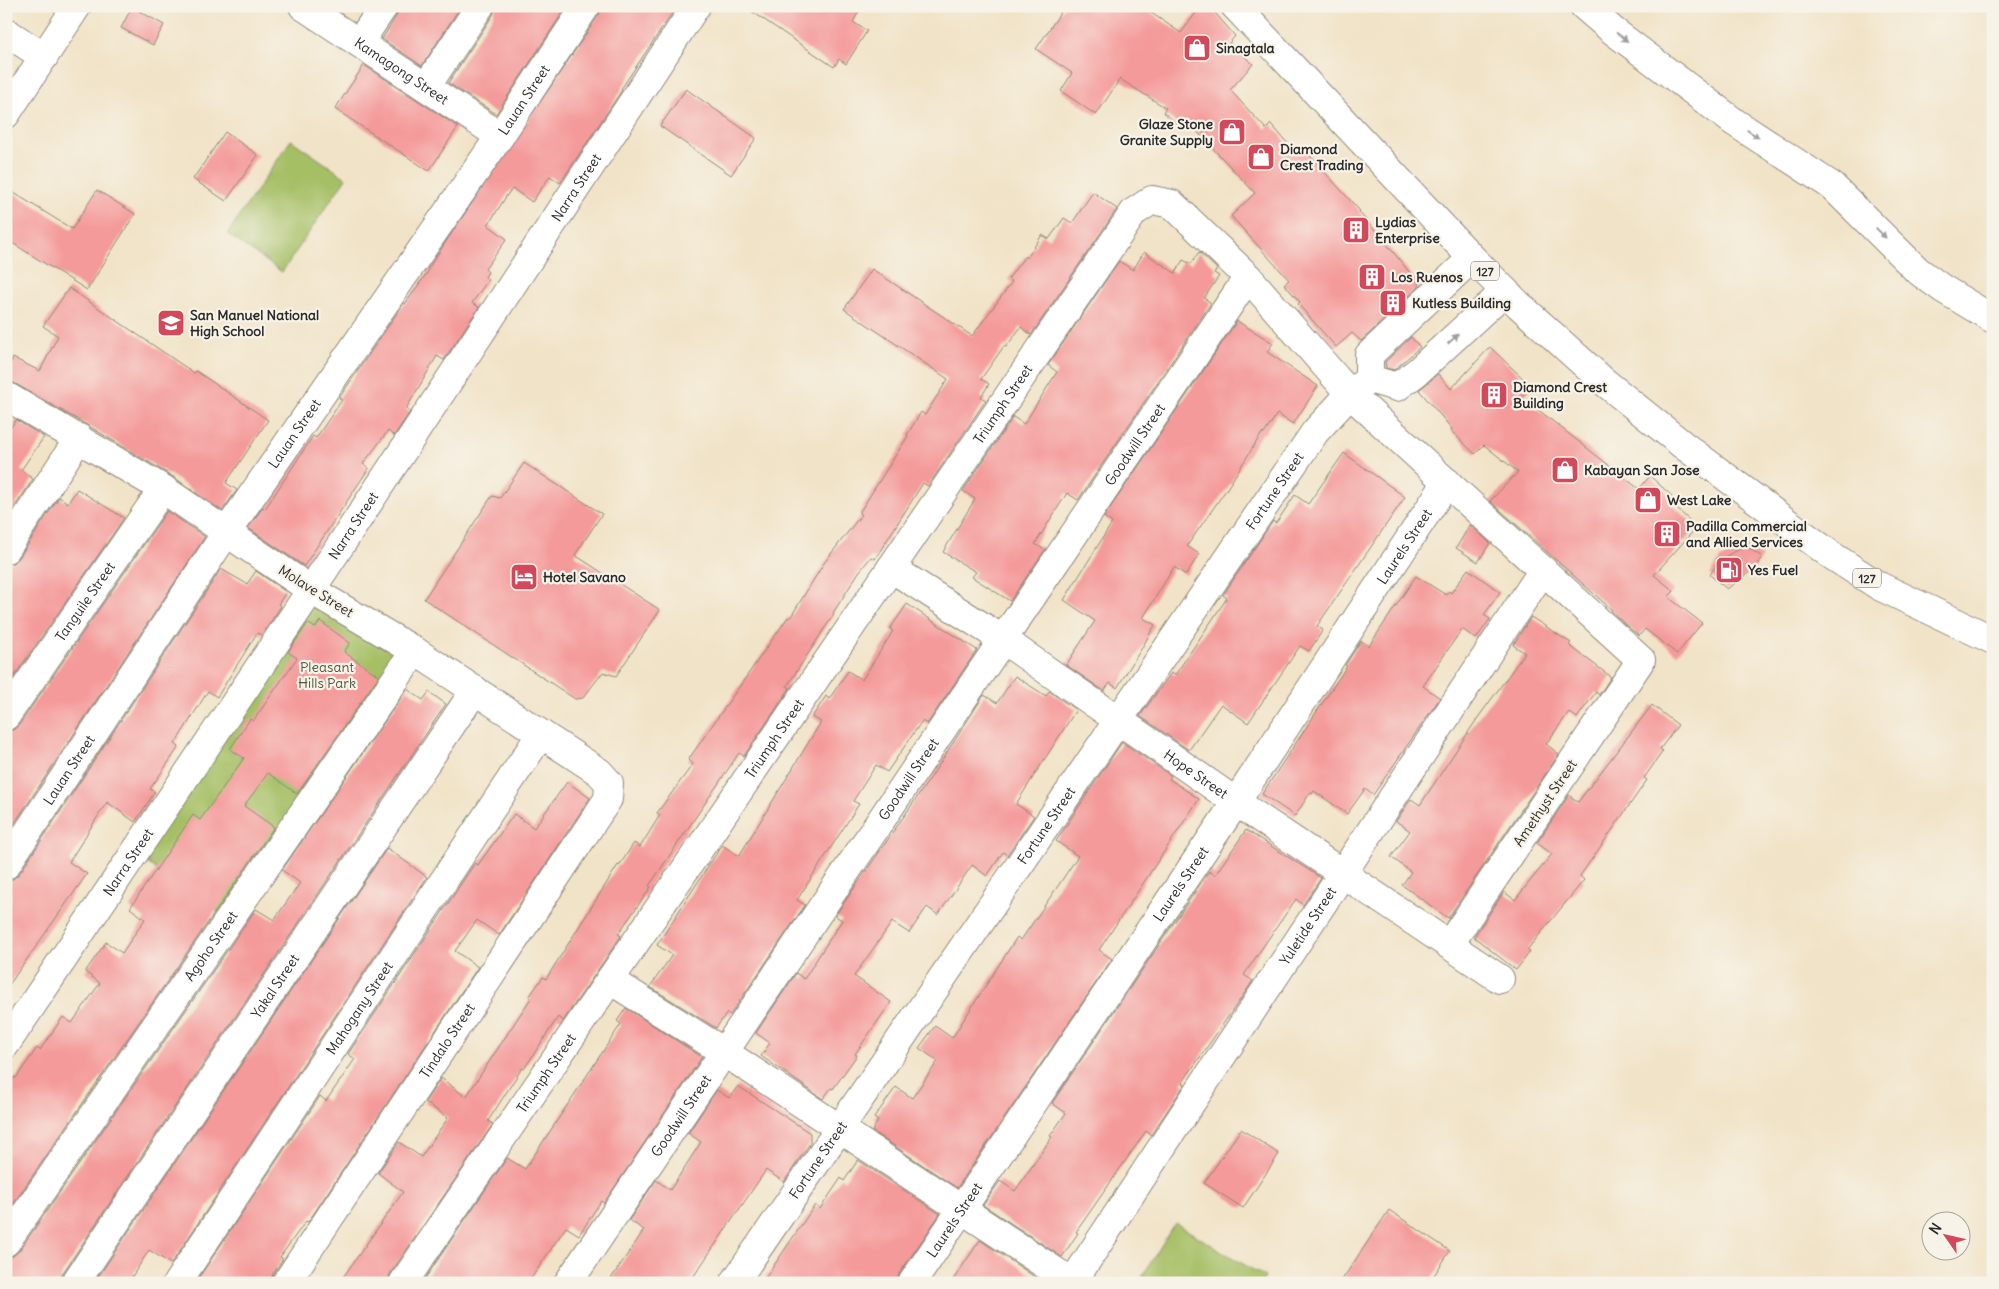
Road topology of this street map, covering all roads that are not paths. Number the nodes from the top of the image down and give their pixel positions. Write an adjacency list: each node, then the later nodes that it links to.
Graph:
1 (77, 6): 11 (street)
2 (303, 6): 10 (street, Kamagong Street)
3 (384, 6): 10 (street)
4 (480, 6): 12 (street)
5 (586, 6): 14 (street, Lauan Street)
6 (696, 6): 28 (street, Narra Street)
7 (1235, 6): 15 (street, 127)
8 (1584, 6): 18 (street, one-way to 18)
9 (6, 32): 11 (street)
10 (359, 43): 12 (street, Kamagong Street)
11 (44, 57): 13 (street)
12 (426, 88): 14 (street, Kamagong Street)
13 (6, 114)
14 (500, 136): 24 (street, Lauan Street)
15 (1472, 258): 17 (street, 127); 19 (street)
16 (1248, 277): 19 (street); 26 (street, Triumph Street); 29 (street, Goodwill Street)
17 (1505, 291): 19 (street, one-way to 17); 30 (street, 127)
18 (1993, 319)
19 (1360, 387): 22 (street); 34 (street, Fortune Street)
20 (8, 400): 21 (street, Molave Street)
21 (79, 438): 23 (street, Molave Street); 25 (street)
22 (1447, 482): 27 (street); 37 (street, Laurels Street)
23 (163, 489): 24 (street, Molave Street); 33 (street, Tanguile Street)
24 (226, 533): 28 (street, Molave Street); 38 (street, Lauan Street)
25 (6, 549)
26 (891, 568): 29 (street, Hope Street); 42 (street, Triumph Street)
27 (1543, 570): 39 (street, Yuletide Street); 40 (street, Amethyst Street)
28 (312, 590): 31 (street, Molave Street); 43 (street, Narra Street)
29 (1002, 639): 34 (street, Hope Street); 44 (street, Goodwill Street)
30 (1993, 640)
31 (415, 651): 32 (street, Molave Street); 47 (street, Agoho Street)
32 (475, 690): 35 (street, Molave Street); 48 (street, Yakal Street)
33 (6, 716)
34 (1118, 719): 37 (street, Hope Street); 45 (street, Fortune Street)
35 (541, 734): 36 (street, Molave Street); 49 (street, Mahogany Street)
36 (608, 799): 50 (street, Tindalo Street)
37 (1236, 802): 39 (street, Hope Street); 46 (street, Laurels Street)
38 (6, 865)
39 (1343, 873): 40 (street, Hope Street); 55 (street, Yuletide Street)
40 (1449, 945): 41 (street, Hope Street)
41 (1500, 979)
42 (610, 980): 44 (street); 51 (street, Triumph Street)
43 (6, 1044)
44 (724, 1052): 45 (street); 52 (street, Goodwill Street)
45 (839, 1129): 46 (street); 53 (street, Fortune Street)
46 (962, 1209): 54 (street, Laurels Street); 55 (street)
47 (6, 1242)
48 (75, 1283)
49 (178, 1283)
50 (286, 1283)
51 (403, 1283)
52 (568, 1283)
53 (734, 1283)
54 (912, 1283)
55 (1072, 1283)

